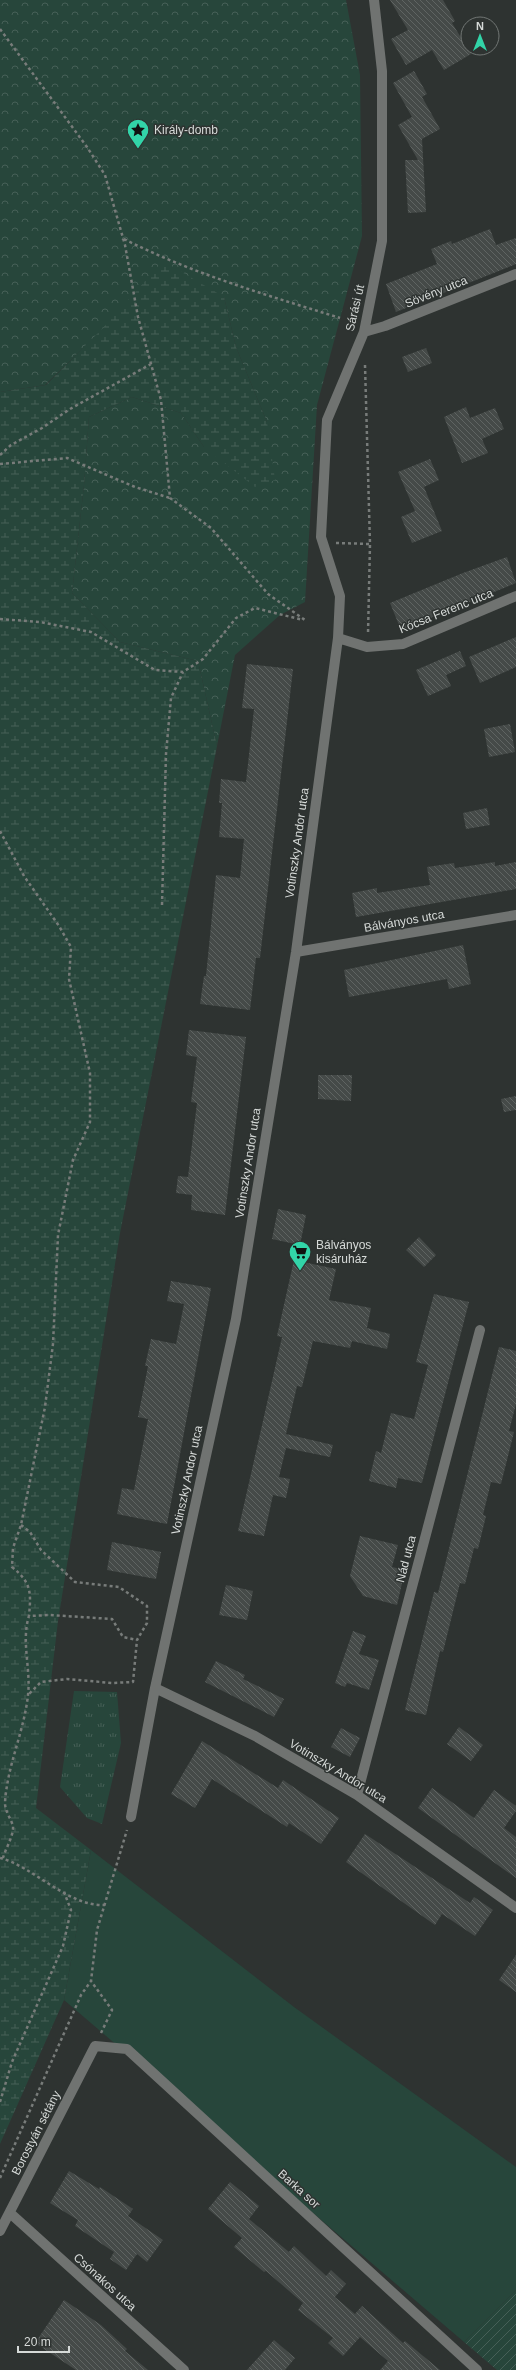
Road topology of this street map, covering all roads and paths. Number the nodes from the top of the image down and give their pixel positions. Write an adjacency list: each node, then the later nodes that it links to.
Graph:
1 (374, 0): 6 (street, Sárási út)
2 (0, 29): 3 (path)
3 (123, 239): 5 (path); 7 (path)
4 (516, 274): 6 (street, Sövény utca)
5 (340, 318)
6 (364, 332): 12 (street, Sárási út)
7 (151, 364): 9 (path); 11 (path)
8 (365, 364): 13 (path)
9 (0, 455)
10 (0, 464): 11 (path)
11 (170, 498): 18 (path)
12 (321, 537): 13 (path); 16 (street, Sárási út)
13 (370, 544): 17 (path)
14 (516, 596): 17 (street, Kócsa Ferenc utca)
15 (0, 619): 18 (path)
16 (338, 638): 17 (street, Kócsa Ferenc utca); 22 (street, Votinszky Andor utca)
17 (367, 647)
18 (183, 672): 20 (path)
19 (0, 831): 24 (path)
20 (162, 904)
21 (516, 915): 22 (street, Bálványos utca)
22 (296, 952): 27 (street, Votinszky Andor utca)
23 (480, 1330): 29 (street, Nád utca)
24 (21, 1525): 25 (path); 26 (path)
25 (29, 1616): 26 (path); 28 (path)
26 (137, 1640): 28 (path)
27 (155, 1688): 29 (street, Votinszky Andor utca); 30 (street, Votinszky Andor utca)
28 (28, 1696): 31 (path)
29 (358, 1795): 34 (street, Votinszky Andor utca)
30 (131, 1817): 33 (path)
31 (1, 1858): 32 (path)
32 (64, 1892): 33 (path); 37 (path)
33 (105, 1905): 35 (path)
34 (516, 1908)
35 (91, 1982): 36 (path); 38 (path)
36 (95, 2046): 39 (street, Borostyán sétány); 42 (street, Barka sor)
37 (0, 2102)
38 (0, 2178)
39 (10, 2213): 40 (street, Borostyán sétány); 41 (street, Csónakos utca)
40 (0, 2231)
41 (184, 2370)
42 (477, 2370)

